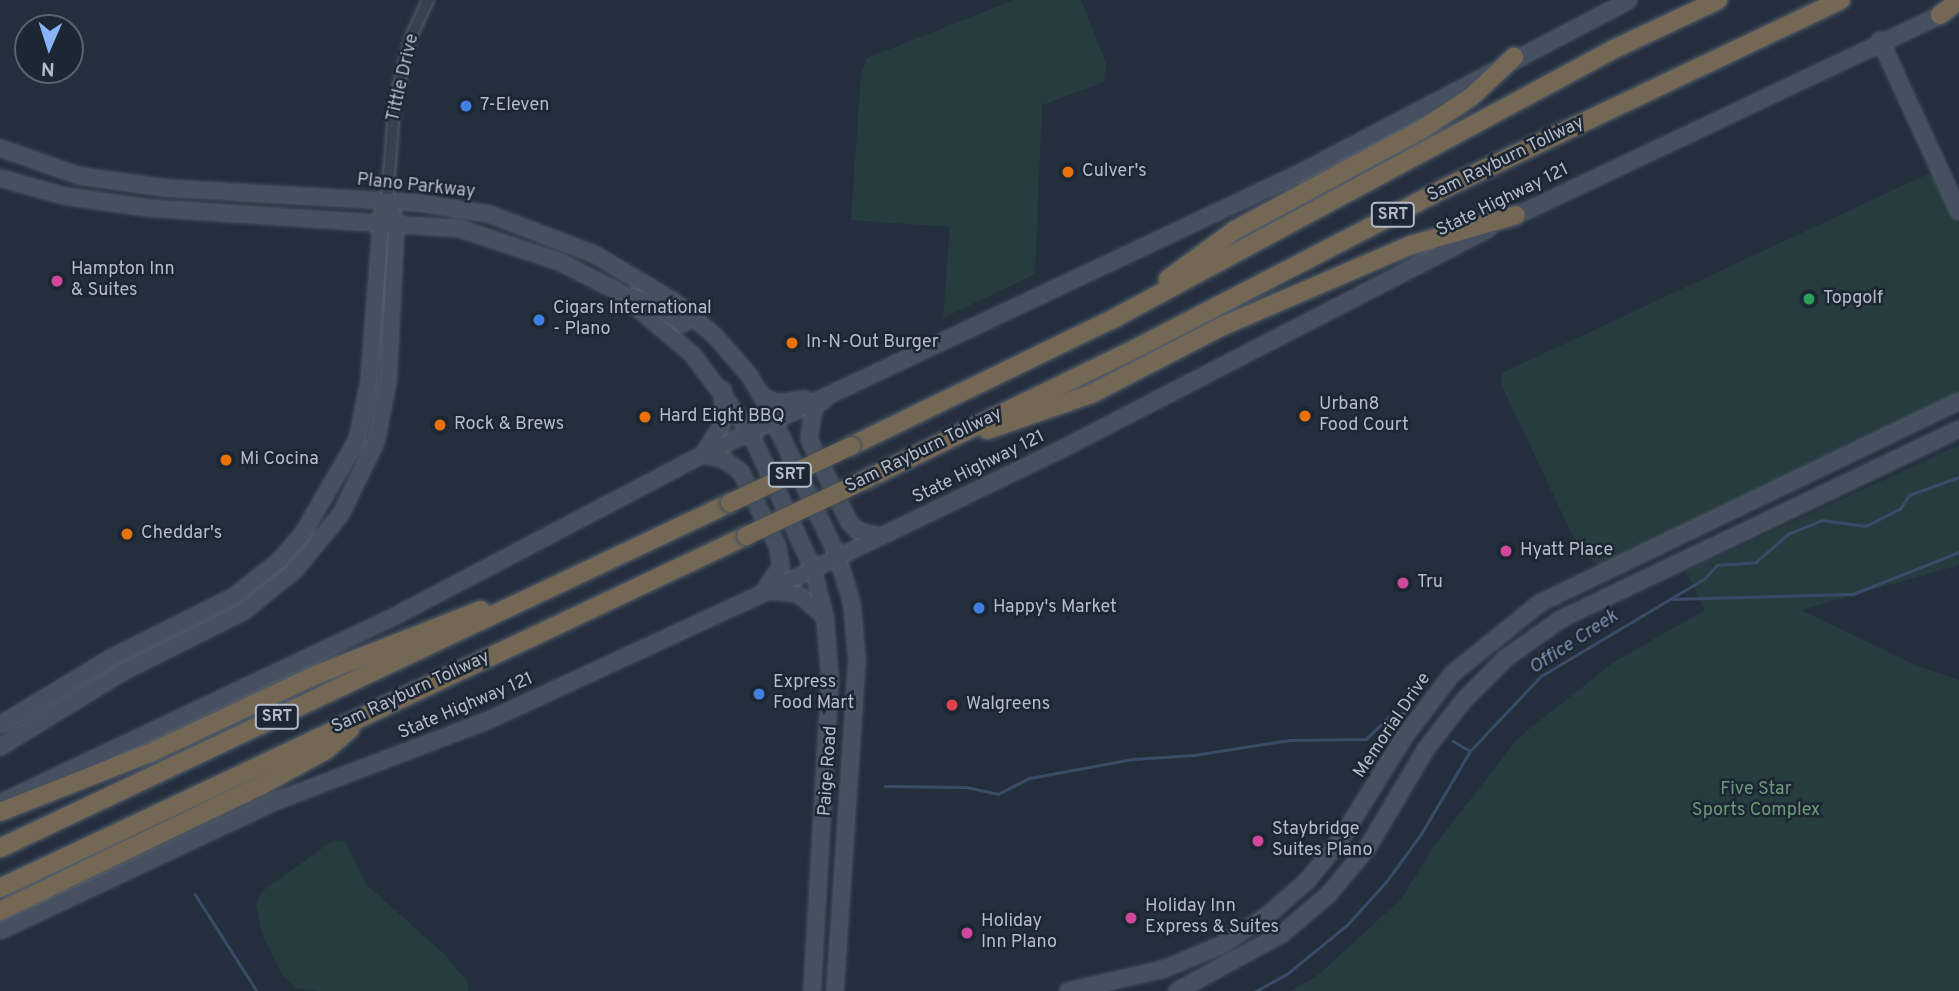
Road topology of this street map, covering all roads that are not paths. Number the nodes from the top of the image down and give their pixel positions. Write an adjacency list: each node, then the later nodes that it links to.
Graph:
1 (428, 0): 12 (street, Tittle Drive)
2 (1629, 0): 9 (main road)
3 (1718, 0): 19 (highway, Sam Rayburn Tollway / SRT)
4 (1841, 0): 27 (highway, Sam Rayburn Tollway / SRT)
5 (1959, 0): 7 (highway)
6 (1959, 7): 7 (main road, State Highway 121)
7 (1940, 15): 8 (main road, State Highway 121)
8 (1880, 40): 13 (main road); 14 (main road, State Highway 121)
9 (1514, 57): 19 (highway); 21 (main road)
10 (0, 148): 12 (main road, Plano Parkway)
11 (0, 178): 15 (main road, Plano Parkway)
12 (387, 201): 15 (main road); 16 (main road); 18 (main road, Plano Parkway)
13 (1959, 212)
14 (1516, 215): 27 (highway); 31 (main road, State Highway 121)
15 (378, 222): 16 (main road, Plano Parkway); 40 (main road)
16 (396, 222): 17 (main road, Plano Parkway); 42 (main road)
17 (617, 291): 18 (main road); 20 (main road, Plano Parkway)
18 (694, 316): 22 (main road, Plano Parkway)
19 (1111, 320): 35 (highway, Sam Rayburn Tollway / SRT, bridge)
20 (723, 390): 26 (main road, Plano Parkway); 28 (main road)
21 (833, 393): 22 (main road); 24 (main road); 31 (main road)
22 (760, 394): 24 (main road, Plano Parkway)
23 (1959, 401): 29 (main road, Memorial Drive)
24 (774, 420): 26 (main road); 32 (main road, Plano Parkway)
25 (1959, 429): 30 (main road)
26 (750, 432): 28 (main road); 33 (main road, Plano Parkway)
27 (950, 440): 39 (highway, Sam Rayburn Tollway / SRT, bridge)
28 (702, 454): 36 (main road); 44 (main road)
29 (1841, 457): 30 (main road); 34 (main road, Memorial Drive)
30 (1853, 480): 37 (main road)
31 (883, 535): 32 (main road, State Highway 121)
32 (838, 557): 33 (main road, State Highway 121); 47 (main road, Paige Road)
33 (813, 569): 36 (main road, State Highway 121); 38 (main road, Paige Road)
34 (1594, 575): 37 (main road); 41 (main road, Memorial Drive)
35 (554, 586): 45 (highway); 48 (highway, Sam Rayburn Tollway / SRT)
36 (764, 593): 38 (main road); 51 (main road, State Highway 121)
37 (1605, 598): 43 (main road)
38 (825, 617): 46 (main road, Paige Road)
39 (370, 713): 49 (highway, Sam Rayburn Tollway / SRT); 50 (highway)
40 (0, 725)
41 (1405, 736): 43 (main road); 52 (main road, Memorial Drive)
42 (0, 747)
43 (1426, 749): 56 (main road)
44 (0, 803)
45 (0, 812)
46 (823, 814): 47 (main road); 53 (main road, Paige Road)
47 (845, 816): 54 (main road, Paige Road)
48 (0, 848)
49 (0, 887)
50 (0, 911)
51 (1, 931)
52 (1119, 987): 55 (main road, Memorial Drive)
53 (812, 991)
54 (835, 991)
55 (1068, 991)
56 (1177, 991)

